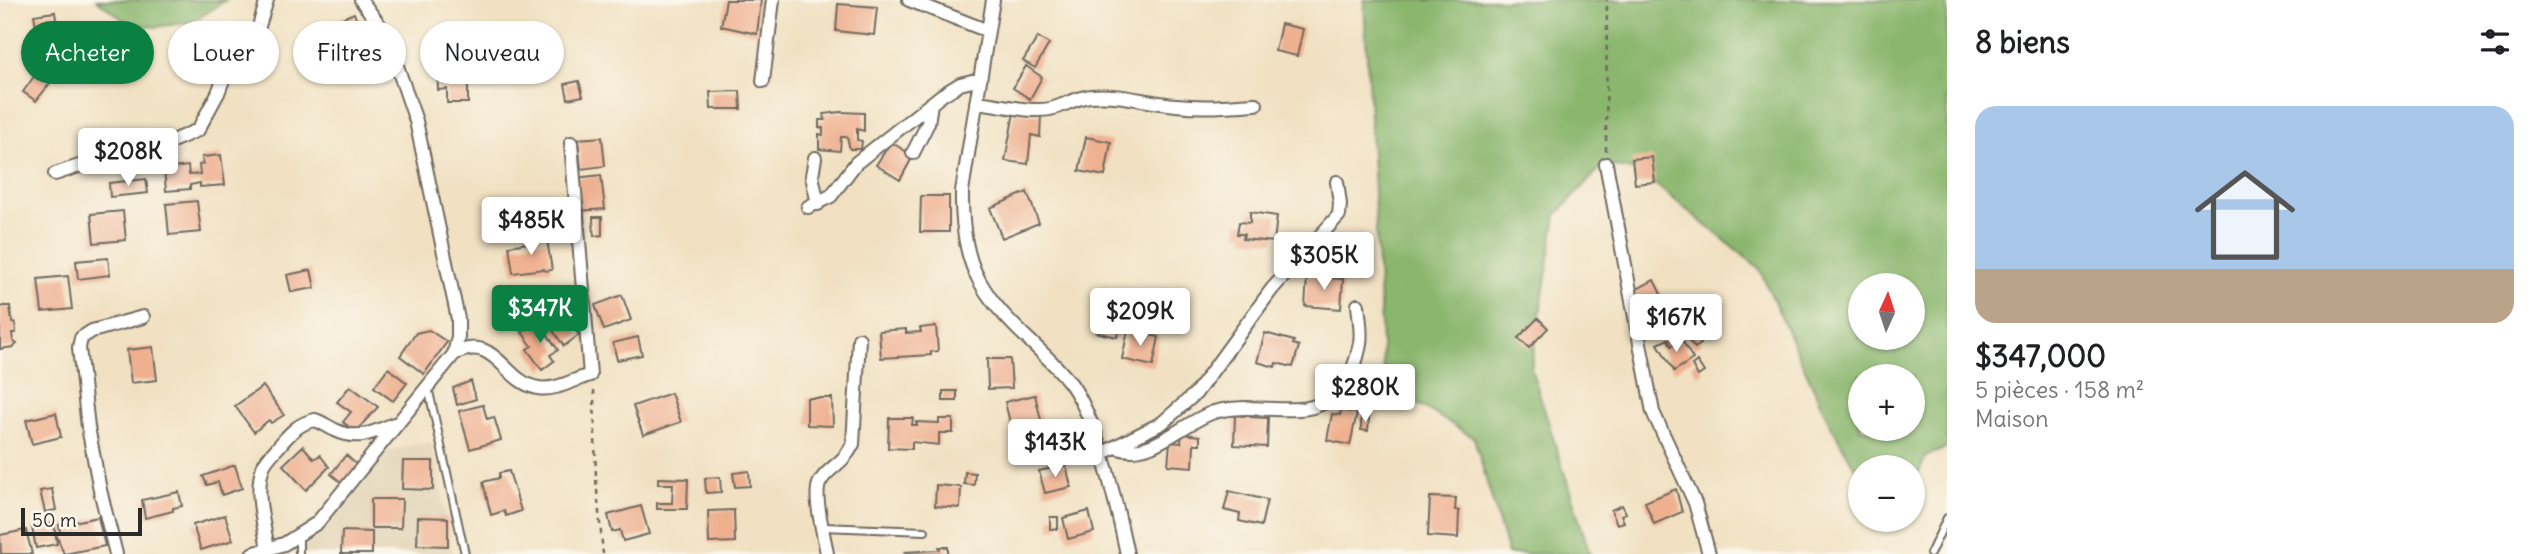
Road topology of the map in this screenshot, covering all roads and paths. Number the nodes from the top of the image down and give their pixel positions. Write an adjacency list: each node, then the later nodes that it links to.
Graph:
1 (267, 0): 17 (street)
2 (361, 0): 22 (street)
3 (773, 0): 9 (street)
4 (909, 0): 7 (street)
5 (993, 0): 7 (street)
6 (1607, 0): 16 (path)
7 (988, 31): 8 (street)
8 (980, 79): 10 (street); 11 (street)
9 (764, 81)
10 (976, 102): 12 (street); 27 (street)
11 (931, 104): 14 (street); 15 (street)
12 (1256, 104)
13 (571, 143): 23 (street)
14 (914, 153)
15 (815, 158)
16 (1606, 164): 40 (street)
17 (55, 174)
18 (1337, 183): 26 (street)
19 (1358, 305): 26 (street)
20 (143, 317): 33 (street)
21 (859, 339): 29 (street)
22 (454, 354): 23 (street); 24 (street)
23 (590, 375): 37 (path)
24 (427, 385): 25 (street); 36 (lane)
25 (397, 422): 31 (street); 32 (street)
26 (1115, 447): 27 (street)
27 (1101, 454): 39 (street)
28 (1947, 518): 41 (lane)
29 (823, 527): 30 (lane); 38 (street)
30 (925, 531)
31 (299, 534): 32 (street); 35 (lane)
32 (268, 549): 34 (street)
33 (116, 554)
34 (252, 554)
35 (299, 554)
36 (465, 554)
37 (604, 554)
38 (827, 554)
39 (1127, 554)
40 (1709, 554)
41 (1930, 554)

